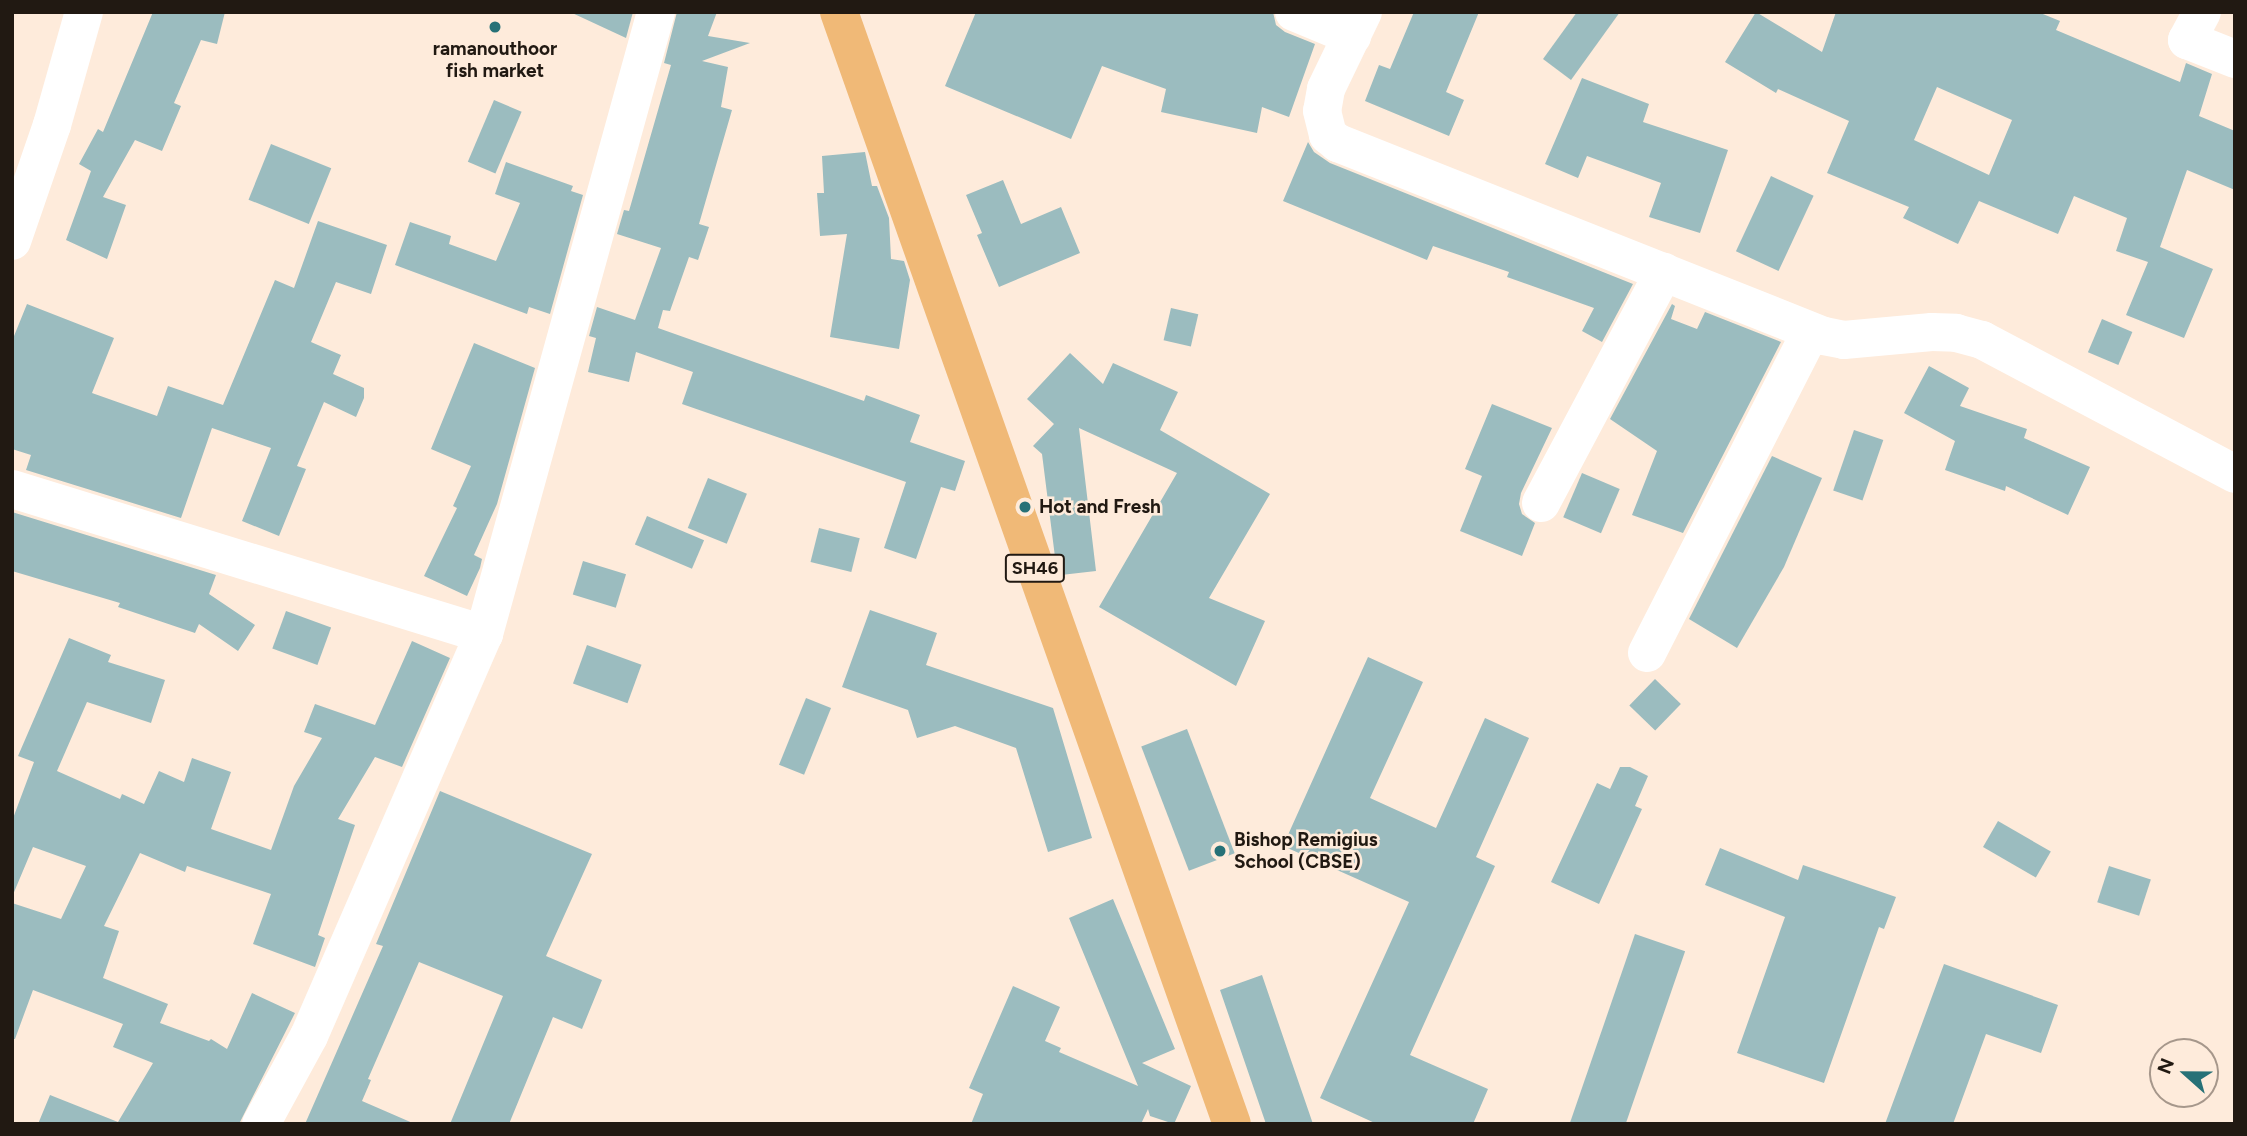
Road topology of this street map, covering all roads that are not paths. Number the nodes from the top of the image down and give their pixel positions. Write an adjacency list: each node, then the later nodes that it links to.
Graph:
1 (84, 12): 8 (street)
2 (656, 12): 14 (street)
3 (839, 12): 17 (main road, SH46)
4 (1294, 12): 6 (street)
5 (2202, 12): 7 (street)
6 (1358, 24): 9 (street)
7 (2235, 59)
8 (12, 240)
9 (1664, 272): 10 (street); 13 (street)
10 (1811, 331): 11 (street); 15 (street)
11 (2235, 474)
12 (12, 489): 14 (street)
13 (1541, 503)
14 (484, 634): 16 (street)
15 (1647, 653)
16 (261, 1124)
17 (1232, 1124)

